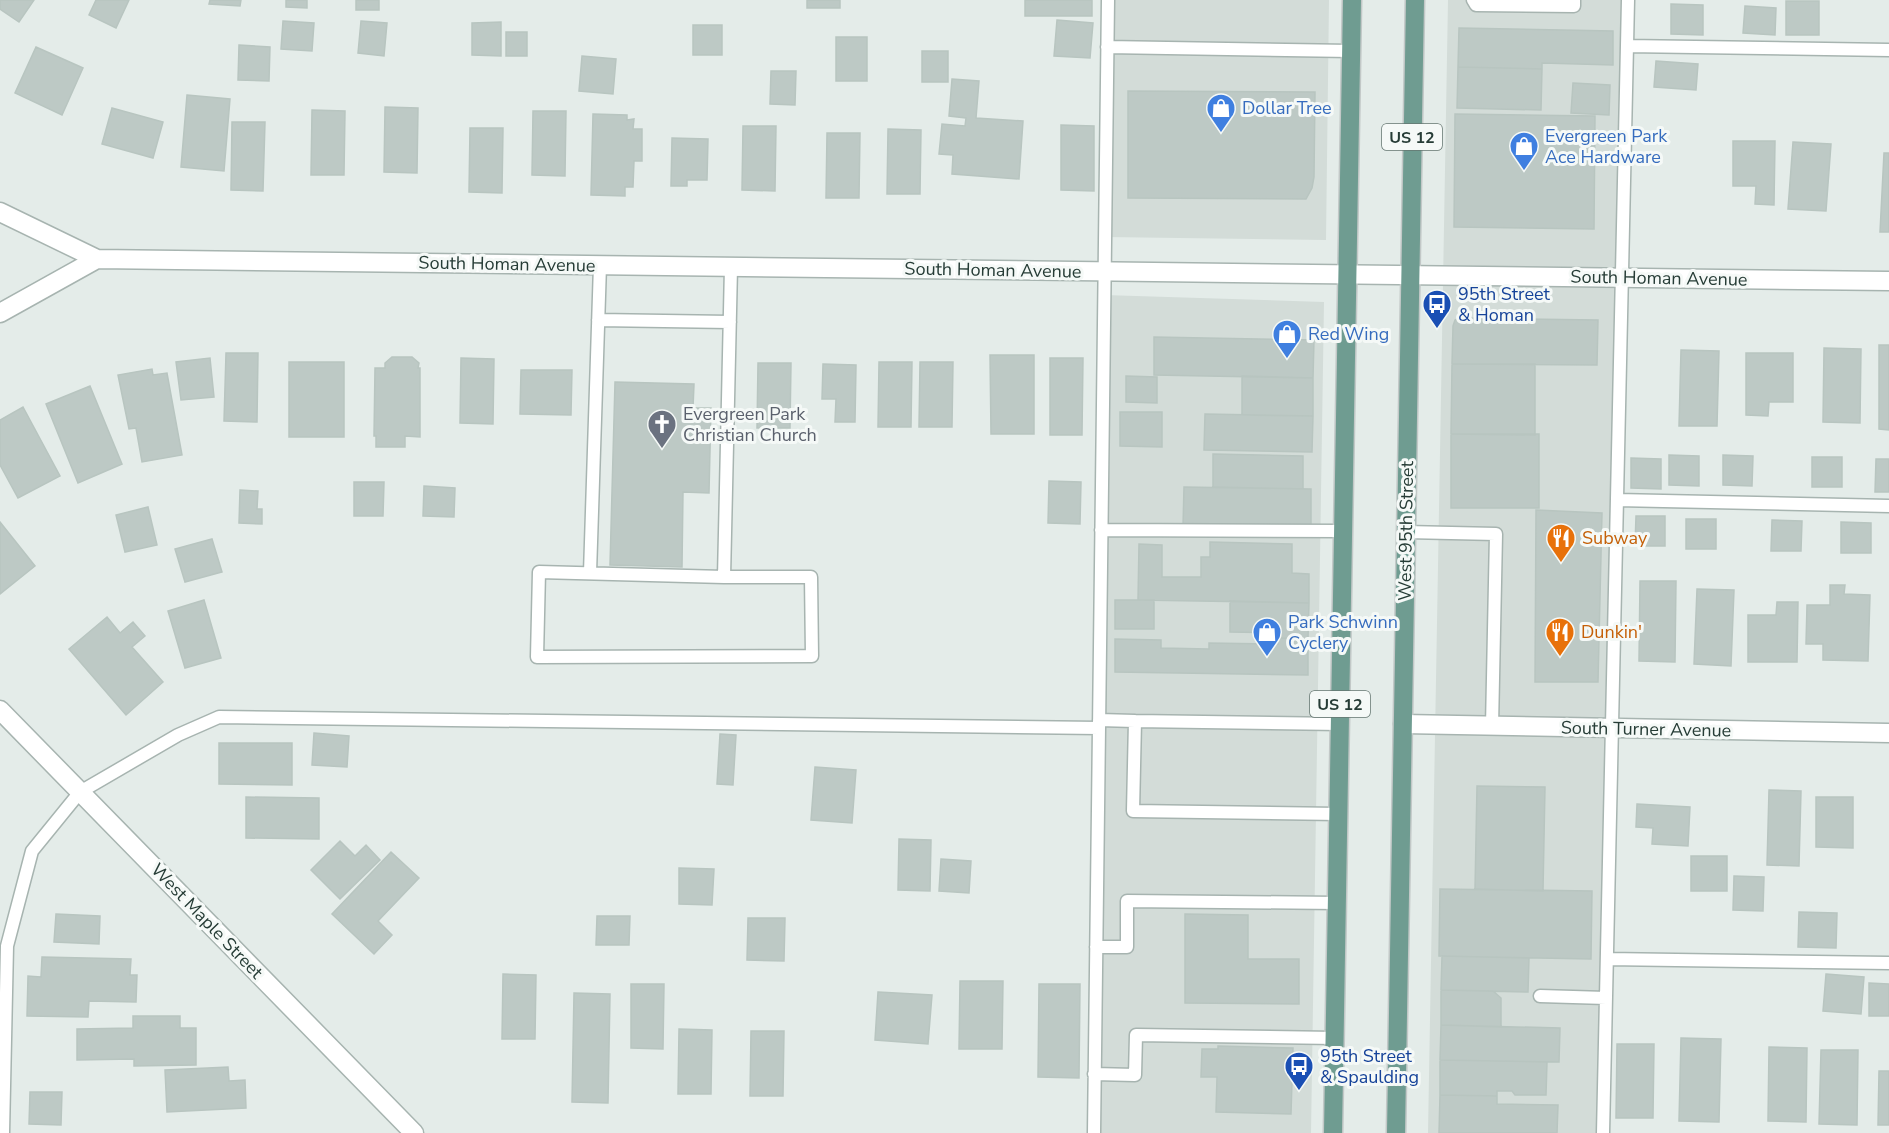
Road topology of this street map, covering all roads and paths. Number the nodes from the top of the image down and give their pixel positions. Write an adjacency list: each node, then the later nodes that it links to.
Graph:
1 (1108, 0): 8 (lane)
2 (1352, 0): 10 (main road, US 12)
3 (1415, 0): 17 (main road, West 95th Street / US 12)
4 (1473, 0): 5 (lane)
5 (1574, 0)
6 (1628, 0): 7 (lane)
7 (1627, 46): 9 (lane); 18 (lane)
8 (1107, 47): 10 (lane); 15 (lane)
9 (1889, 50)
10 (1351, 51): 16 (main road, US 12)
11 (0, 212): 12 (street, South Homan Avenue)
12 (97, 259): 13 (street, South Homan Avenue); 20 (street, South Homan Avenue)
13 (600, 265): 14 (street, South Homan Avenue); 21 (lane)
14 (731, 267): 15 (street, South Homan Avenue); 22 (lane)
15 (1104, 272): 16 (street, South Homan Avenue); 25 (lane)
16 (1347, 274): 17 (street, South Homan Avenue); 26 (main road, US 12)
17 (1410, 275): 18 (street, South Homan Avenue); 27 (main road, West 95th Street / US 12)
18 (1622, 278): 19 (street, South Homan Avenue); 23 (lane)
19 (1889, 281)
20 (0, 313)
21 (598, 320): 22 (lane); 28 (lane)
22 (730, 322): 29 (lane)
23 (1617, 500): 24 (lane); 36 (lane)
24 (1889, 506)
25 (1101, 530): 26 (lane); 32 (lane)
26 (1343, 531): 33 (main road, US 12)
27 (1406, 532): 34 (main road, West 95th Street / US 12); 35 (lane)
28 (590, 573): 29 (lane); 29 (lane)
29 (724, 577)
30 (0, 710): 38 (street, West Maple Street)
31 (1135, 721): 32 (lane); 33 (lane); 39 (lane)
32 (1099, 724): 38 (lane); 41 (lane)
33 (1340, 724): 39 (main road, US 12)
34 (1403, 724): 35 (street, South Turner Avenue); 52 (main road, West 95th Street / US 12)
35 (1492, 726): 36 (street, South Turner Avenue)
36 (1612, 728): 37 (street, South Turner Avenue); 42 (lane)
37 (1889, 733)
38 (80, 792): 48 (lane); 49 (street, West Maple Street)
39 (1338, 814): 40 (main road, US 12)
40 (1337, 903): 41 (lane); 46 (main road, US 12)
41 (1096, 947): 47 (lane)
42 (1607, 959): 43 (lane); 45 (lane)
43 (1889, 963)
44 (1540, 996): 45 (lane)
45 (1606, 998): 53 (lane)
46 (1335, 1038): 47 (lane); 51 (main road, US 12)
47 (1094, 1074): 50 (lane)
48 (3, 1133)
49 (414, 1133)
50 (1094, 1133)
51 (1333, 1133)
52 (1396, 1133)
53 (1603, 1133)

